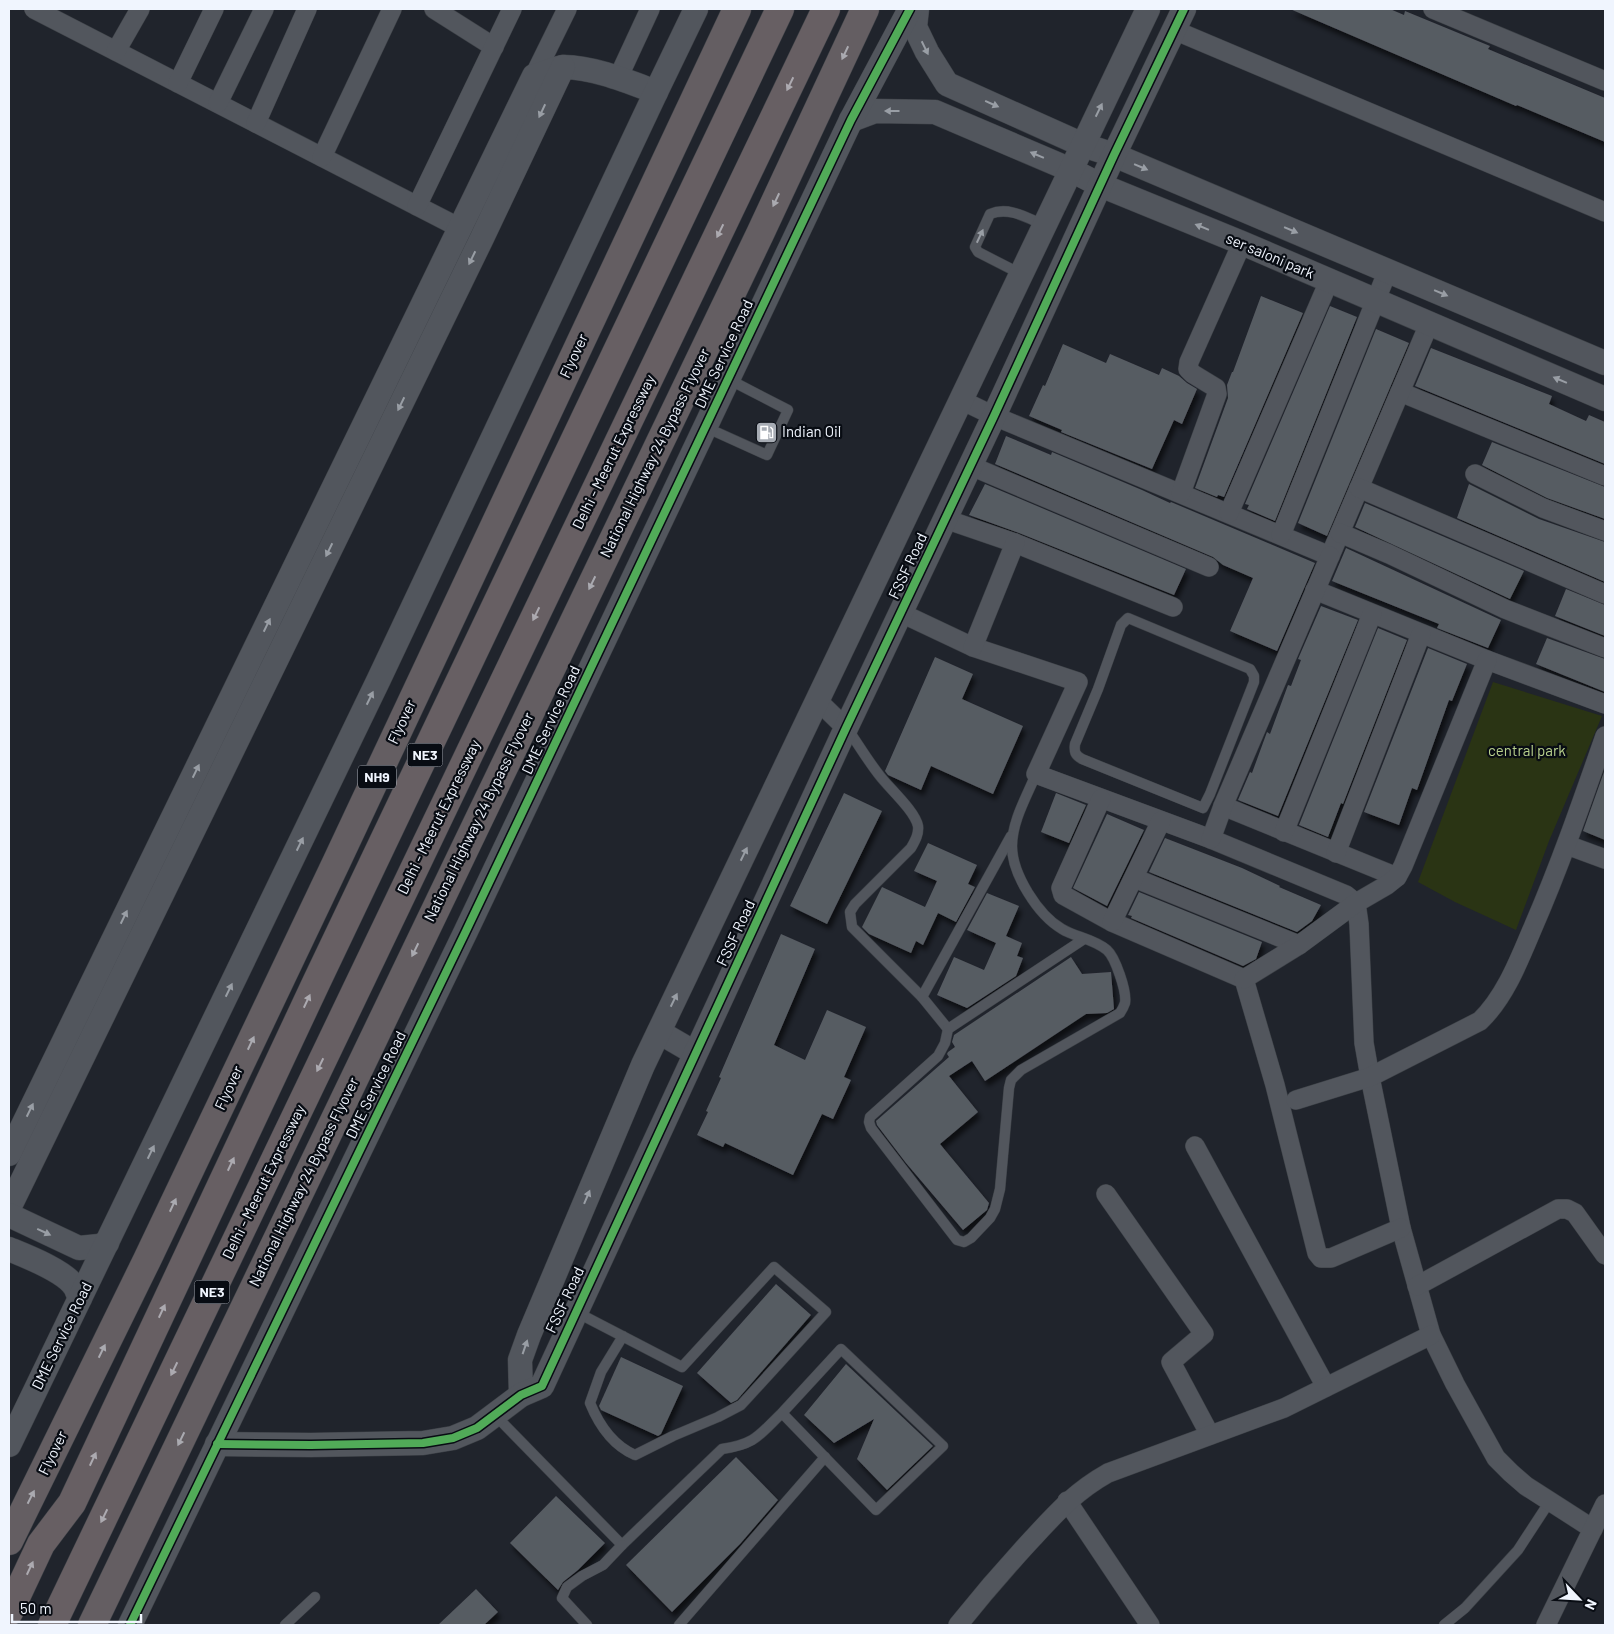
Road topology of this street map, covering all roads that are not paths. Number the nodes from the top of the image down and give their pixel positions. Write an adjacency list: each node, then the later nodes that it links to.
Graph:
1 (34, 9): 22 (street)
2 (140, 9): 22 (street)
3 (214, 9): 27 (street)
4 (264, 9): 29 (street)
5 (307, 9): 31 (street)
6 (392, 9): 34 (street)
7 (512, 9): 21 (street)
8 (567, 9): 24 (street)
9 (650, 9): 25 (street)
10 (696, 9): 28 (street, DME Service Road)
11 (737, 9): 135 (highway, Flyover / NH9, one-way to 11)
12 (780, 9): 138 (highway, NE3, one-way to 12)
13 (826, 9): 139 (highway, Delhi - Meerut Expressway / NE3, one-way to 139)
14 (865, 9): 140 (highway, National Highway 24 Bypass Flyover, one-way to 140)
15 (910, 9): 30 (street, DME Service Road)
16 (917, 9): 32 (street, one-way to 32)
17 (1148, 9): 32 (street, FSSF Road, one-way to 17)
18 (1433, 9): 26 (street)
19 (439, 10): 21 (street)
20 (1179, 19): 33 (street, FSSF Road); 38 (street)
21 (494, 47): 37 (street)
22 (116, 51): 27 (street)
23 (563, 67): 24 (street); 25 (street); 47 (street, one-way to 47)
24 (534, 76): 40 (street)
25 (618, 78): 28 (street)
26 (1605, 81)
27 (178, 83): 29 (street)
28 (656, 92): 115 (street, DME Service Road, one-way to 28)
29 (218, 104): 31 (street)
30 (851, 120): 35 (street, ser saloni park, one-way to 30); 50 (street, DME Service Road)
31 (256, 123): 34 (street)
32 (1083, 145): 33 (street); 35 (street, FSSF Road)
33 (1114, 155): 36 (street, FSSF Road); 42 (street, one-way to 42)
34 (322, 156): 37 (street)
35 (1071, 170): 36 (street, ser saloni park); 39 (street, FSSF Road)
36 (1100, 185): 41 (street, ser saloni park, one-way to 36); 54 (street, FSSF Road)
37 (417, 206): 40 (street)
38 (1605, 212)
39 (1044, 225): 43 (street, FSSF Road); 43 (lane, one-way to 39)
40 (460, 228): 46 (street)
41 (1242, 243): 44 (street, ser saloni park); 60 (street)
42 (1388, 270): 45 (street); 49 (street, one-way to 49)
43 (1021, 274): 53 (street, FSSF Road)
44 (1329, 281): 45 (street, ser saloni park); 61 (street)
45 (1375, 300): 48 (street, ser saloni park); 65 (street)
46 (421, 307): 47 (street); 100 (street, one-way to 46)
47 (443, 316): 101 (street, one-way to 101)
48 (1429, 324): 51 (street); 52 (street, ser saloni park, one-way to 48)
49 (1605, 363)
50 (728, 379): 55 (street, DME Service Road); 55 (lane)
51 (1400, 392): 58 (street); 59 (street)
52 (1605, 399)
53 (961, 400): 54 (street); 80 (street, FSSF Road)
54 (994, 416): 56 (street, FSSF Road); 60 (street)
55 (705, 427): 128 (street, DME Service Road)
56 (970, 466): 62 (street, FSSF Road); 68 (street)
57 (1475, 474): 63 (street)
58 (1605, 476)
59 (1359, 488): 64 (street); 70 (street)
60 (1182, 494): 61 (street)
61 (1229, 513): 65 (street)
62 (945, 519): 66 (street); 72 (street, FSSF Road)
63 (1605, 531)
64 (1340, 533): 67 (street); 76 (street)
65 (1281, 535): 67 (street)
66 (1015, 543): 71 (street); 75 (street)
67 (1330, 556): 69 (street)
68 (1209, 567)
69 (1315, 590): 73 (street); 86 (street)
70 (1605, 594)
71 (1173, 608)
72 (901, 612): 75 (street); 82 (street, FSSF Road)
73 (1372, 614): 74 (street); 89 (street)
74 (1422, 634): 77 (street); 92 (street)
75 (973, 647): 78 (street)
76 (1605, 648)
77 (1487, 660): 81 (street); 95 (street)
78 (1078, 682): 79 (lane); 84 (street)
79 (1098, 689): 79 (lane)
80 (818, 700): 82 (street); 105 (street, FSSF Road, one-way to 80)
81 (1605, 704)
82 (846, 728): 103 (lane); 106 (street, FSSF Road)
83 (1605, 736): 91 (street)
84 (1036, 774): 85 (street); 88 (lane)
85 (1101, 799): 87 (street); 97 (street)
86 (1223, 806): 89 (street); 90 (street)
87 (1161, 821): 90 (street); 94 (street)
88 (1014, 830): 98 (lane); 103 (lane)
89 (1284, 832): 92 (street)
90 (1211, 839): 96 (street)
91 (1567, 845): 93 (street); 107 (street)
92 (1336, 853): 95 (street)
93 (1605, 859)
94 (1134, 878): 97 (street); 99 (street)
95 (1396, 878): 96 (street)
96 (1356, 903): 99 (street); 107 (street)
97 (1112, 922): 102 (street)
98 (1084, 939): 104 (lane); 104 (lane)
99 (1299, 945): 102 (street)
100 (110, 948): 101 (street); 110 (street, one-way to 100)
101 (131, 957): 112 (street)
102 (1244, 978): 114 (street)
103 (922, 997): 104 (lane)
104 (948, 1029)
105 (659, 1032): 106 (street); 124 (street, FSSF Road, one-way to 105)
106 (695, 1053): 120 (street, FSSF Road)
107 (1370, 1077): 108 (street); 114 (street)
108 (1296, 1100)
109 (1195, 1146): 123 (street)
110 (9, 1154)
111 (1106, 1194): 127 (street)
112 (9, 1208)
113 (9, 1215): 115 (street, one-way to 115)
114 (1401, 1228): 118 (street)
115 (107, 1243): 119 (street, DME Service Road)
116 (9, 1250): 119 (street)
117 (1605, 1255): 118 (street)
118 (1417, 1286): 121 (street)
119 (80, 1298): 129 (street, DME Service Road)
120 (575, 1311): 122 (lane); 124 (street, FSSF Road)
121 (1431, 1335): 123 (street); 132 (street)
122 (623, 1336): 122 (lane)
123 (1326, 1387): 127 (street)
124 (521, 1395): 126 (street, FSSF Road)
125 (782, 1413): 130 (lane); 130 (lane); 136 (lane)
126 (495, 1416): 128 (street, FSSF Road); 136 (lane)
127 (1210, 1435): 131 (street)
128 (217, 1444): 141 (street, DME Service Road)
129 (9, 1445)
130 (825, 1457): 144 (lane)
131 (1067, 1501): 145 (street); 146 (street)
132 (1550, 1501): 134 (street); 147 (lane)
133 (1605, 1504): 134 (street)
134 (1593, 1529): 148 (street)
135 (9, 1541)
136 (622, 1545): 143 (lane)
137 (315, 1597): 142 (lane)
138 (9, 1612)
139 (52, 1625)
140 (92, 1625)
141 (130, 1625)
142 (285, 1625)
143 (587, 1625)
144 (680, 1625)
145 (958, 1625)
146 (1150, 1625)
147 (1444, 1625)
148 (1546, 1625)

